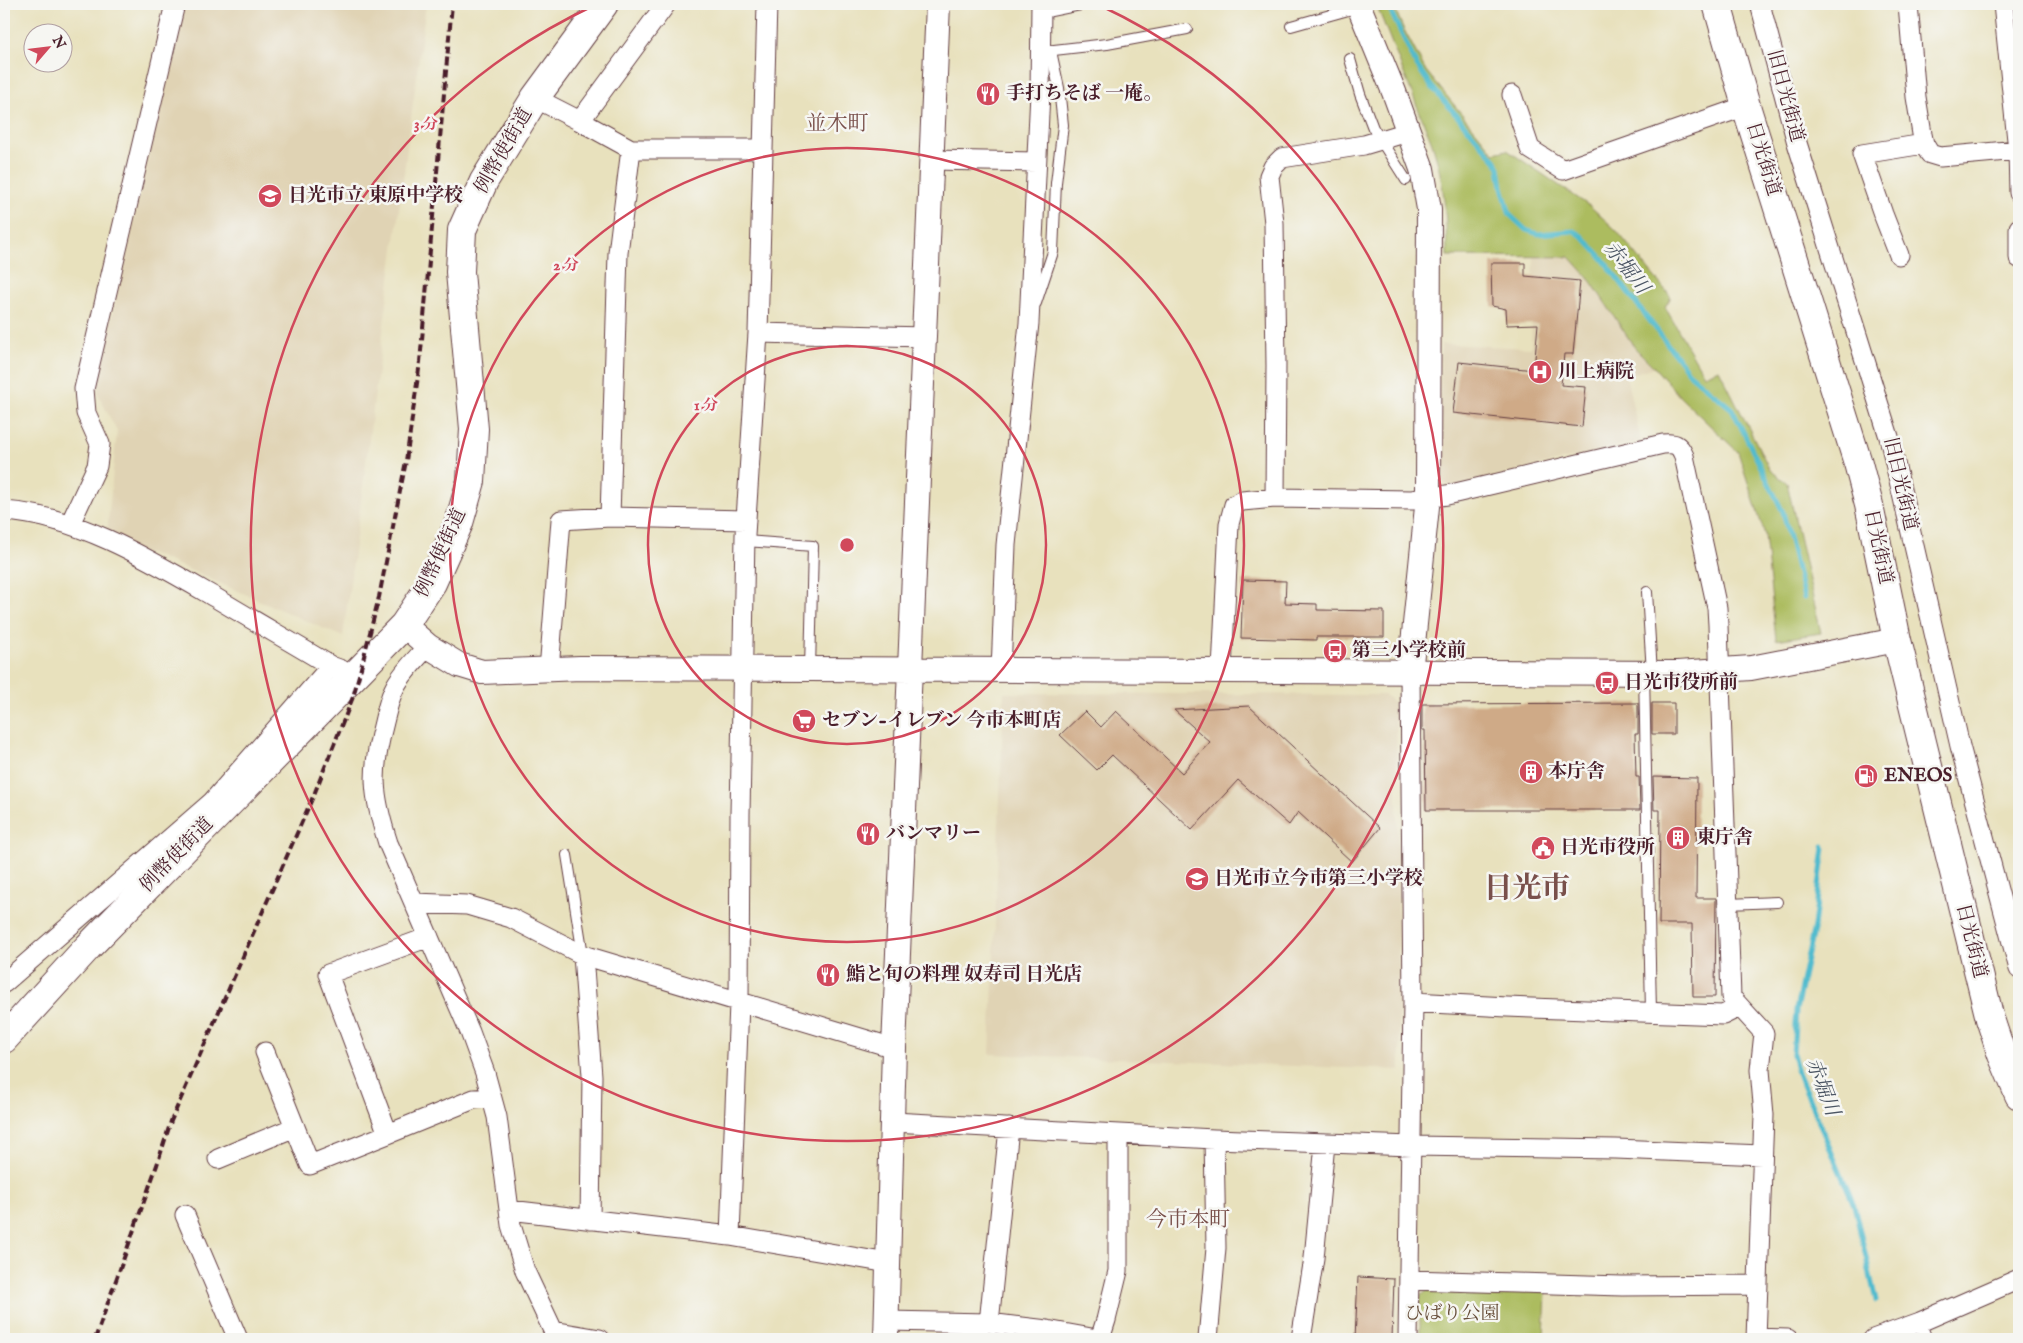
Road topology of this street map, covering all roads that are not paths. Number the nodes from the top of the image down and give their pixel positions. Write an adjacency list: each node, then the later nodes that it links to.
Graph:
1 (175, 4): 42 (street)
2 (604, 4): 18 (highway, 例幣使街道)
3 (666, 4): 20 (street)
4 (767, 4): 25 (street)
5 (938, 4): 27 (street)
6 (1085, 4): 12 (lane)
7 (1718, 4): 19 (highway, 日光街道)
8 (1760, 4): 64 (street, 旧日光街道)
9 (1908, 4): 23 (street)
10 (2003, 4): 26 (street)
11 (1358, 5): 13 (lane); 21 (street)
12 (1041, 8): 15 (street)
13 (1291, 26)
14 (1188, 28): 15 (lane)
15 (1046, 51): 28 (street); 34 (lane)
16 (1350, 59): 22 (lane)
17 (1512, 95): 19 (street)
18 (535, 98): 20 (street); 45 (highway, 例幣使街道)
19 (1746, 106): 46 (highway, 日光街道)
20 (580, 121): 24 (street)
21 (1408, 132): 22 (street); 37 (street)
22 (1379, 140): 29 (lane); 38 (street)
23 (1924, 144): 26 (street); 32 (street)
24 (631, 148): 25 (street); 40 (street)
25 (763, 149): 35 (street)
26 (2018, 150): 30 (street)
27 (931, 160): 28 (street); 36 (street)
28 (1036, 162): 34 (street)
29 (1406, 180)
30 (2019, 193)
31 (2019, 228): 33 (street)
32 (1899, 255)
33 (2019, 258)
34 (1029, 323): 54 (street)
35 (758, 333): 36 (street); 41 (street)
36 (925, 337): 52 (street)
37 (1428, 497): 38 (street); 55 (street); 56 (street)
38 (1275, 498): 53 (street)
39 (4, 512): 42 (street)
40 (610, 517): 41 (street); 50 (street)
41 (746, 520): 43 (street)
42 (70, 524): 49 (street)
43 (745, 541): 48 (street); 51 (lane)
44 (1647, 592): 57 (lane)
45 (404, 625): 47 (street); 49 (highway, 例幣使街道)
46 (1897, 640): 55 (street); 73 (highway, 日光街道)
47 (428, 646): 50 (street); 60 (street)
48 (742, 669): 50 (street); 51 (street); 67 (street)
49 (343, 670): 65 (street); 70 (highway, 例幣使街道)
50 (549, 670)
51 (810, 670): 52 (street)
52 (911, 670): 54 (street); 71 (street)
53 (1222, 670): 54 (street); 56 (street)
54 (1001, 671)
55 (1720, 671): 57 (street); 61 (street)
56 (1410, 673): 57 (street); 66 (street)
57 (1648, 673): 69 (lane)
58 (567, 855): 63 (lane)
59 (1777, 902): 61 (lane)
60 (414, 903): 62 (street); 63 (street)
61 (1728, 904): 68 (street)
62 (429, 937): 74 (street); 78 (street)
63 (583, 955): 67 (street); 87 (street)
64 (2019, 969)
65 (4, 983)
66 (1413, 1002): 69 (street); 82 (street)
67 (739, 1003): 71 (street); 88 (street)
68 (1740, 1007): 69 (street); 83 (street)
69 (1651, 1012)
70 (4, 1039)
71 (894, 1048): 75 (street)
72 (265, 1052): 76 (street)
73 (2019, 1095)
74 (492, 1098): 78 (street); 85 (street)
75 (893, 1122): 77 (street); 89 (street)
76 (295, 1127): 78 (street); 84 (street)
77 (1009, 1128): 79 (street); 93 (street)
78 (388, 1134)
79 (1118, 1134): 80 (street); 99 (street)
80 (1214, 1140): 81 (street); 100 (street)
81 (1325, 1144): 82 (street); 101 (street)
82 (1412, 1146): 83 (street); 91 (street)
83 (1762, 1155): 92 (street)
84 (218, 1159)
85 (510, 1210): 87 (street); 96 (street)
86 (185, 1215): 97 (street)
87 (590, 1220): 88 (street)
88 (730, 1236): 89 (street)
89 (888, 1263): 94 (street)
90 (2019, 1279): 95 (street)
91 (1409, 1280): 92 (street); 102 (street)
92 (1758, 1284): 103 (street)
93 (989, 1323): 94 (street); 99 (street)
94 (886, 1330)
95 (1923, 1331): 105 (street)
96 (555, 1335): 98 (street)
97 (238, 1339)
98 (600, 1339)
99 (1098, 1339)
100 (1208, 1339)
101 (1301, 1339)
102 (1408, 1339)
103 (1756, 1339): 104 (street)
104 (1788, 1339)
105 (1873, 1339)

